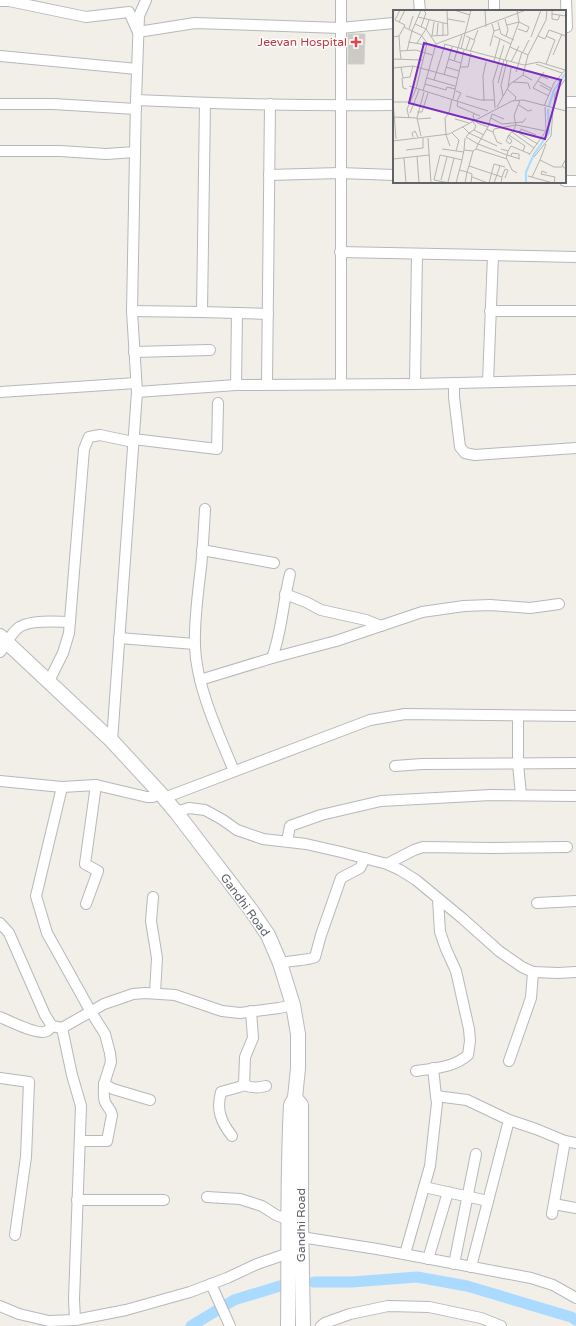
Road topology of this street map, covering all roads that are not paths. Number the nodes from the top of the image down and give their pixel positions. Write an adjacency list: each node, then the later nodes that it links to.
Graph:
1 (146, 0): 10 (street)
2 (341, 0): 9 (street)
3 (419, 0): 6 (street)
4 (566, 0): 8 (street)
5 (6, 1): 10 (street)
6 (420, 10)
7 (393, 23): 9 (street)
8 (569, 27)
9 (340, 28): 10 (street); 18 (street)
10 (138, 32): 12 (street)
11 (0, 56): 12 (street)
12 (137, 68): 15 (street)
13 (205, 103): 15 (street); 16 (street); 31 (street)
14 (0, 104): 15 (street)
15 (136, 104): 20 (street)
16 (270, 104): 18 (street); 22 (street)
17 (393, 105): 18 (street)
18 (340, 106): 21 (street)
19 (0, 151): 20 (street)
20 (135, 152): 28 (street)
21 (340, 173): 22 (street); 23 (street); 24 (street)
22 (269, 175): 33 (street)
23 (393, 175)
24 (340, 252): 25 (street); 40 (street)
25 (416, 254): 26 (street); 41 (street)
26 (492, 256): 27 (street); 29 (street)
27 (576, 257)
28 (132, 311): 31 (street); 35 (street)
29 (490, 311): 30 (street); 37 (street)
30 (576, 311)
31 (202, 312): 32 (street)
32 (237, 313): 33 (street); 42 (street)
33 (268, 314): 39 (street)
34 (210, 350): 35 (street)
35 (134, 352): 43 (street)
36 (576, 380): 37 (street)
37 (488, 382): 38 (street)
38 (454, 383): 41 (street); 47 (street)
39 (267, 384): 40 (street); 42 (street)
40 (341, 384): 41 (street)
41 (415, 384)
42 (236, 385): 43 (street)
43 (136, 388): 44 (street); 46 (street)
44 (0, 392)
45 (218, 403): 46 (street)
46 (133, 440): 54 (street); 56 (street)
47 (576, 448)
48 (205, 509): 49 (street)
49 (202, 550): 50 (street); 58 (street)
50 (274, 563)
51 (290, 574): 52 (street)
52 (285, 594): 55 (street); 59 (street)
53 (559, 604): 55 (street)
54 (70, 622): 57 (street); 61 (street)
55 (381, 626): 59 (street)
56 (119, 638): 58 (street); 64 (street)
57 (2, 643): 61 (main road, Gandhi Road)
58 (195, 644): 60 (street)
59 (272, 658): 60 (street)
60 (200, 680): 68 (street)
61 (49, 681): 64 (main road, Gandhi Road)
62 (518, 716): 63 (street); 66 (street); 68 (street)
63 (576, 716)
64 (112, 741): 73 (main road, Gandhi Road)
65 (576, 763): 66 (street)
66 (518, 764): 67 (street); 72 (street)
67 (395, 766)
68 (234, 772): 73 (street)
69 (0, 780): 71 (street)
70 (96, 785): 71 (street); 73 (street); 84 (street)
71 (62, 786): 91 (street)
72 (521, 795): 74 (street); 76 (street)
73 (162, 796): 75 (main road, Gandhi Road)
74 (576, 796)
75 (176, 812): 76 (street); 86 (main road, Gandhi Road)
76 (287, 841): 78 (street)
77 (567, 847): 79 (street)
78 (365, 858): 79 (street); 86 (street)
79 (387, 864): 81 (street)
80 (153, 897): 89 (street)
81 (438, 899): 87 (street); 97 (street)
82 (576, 901): 83 (street)
83 (537, 903)
84 (86, 904)
85 (0, 923): 94 (street)
86 (280, 963): 90 (main road, Gandhi Road)
87 (532, 972): 88 (street); 96 (street)
88 (576, 972)
89 (155, 993): 91 (street); 92 (street)
90 (293, 1005): 92 (street); 104 (main road, Gandhi Road)
91 (91, 1012): 95 (street); 100 (street)
92 (251, 1012): 101 (street)
93 (0, 1017): 94 (street)
94 (52, 1026): 95 (street)
95 (62, 1028): 108 (street)
96 (509, 1061)
97 (433, 1068): 98 (street); 103 (street)
98 (416, 1071)
99 (0, 1078): 121 (street)
100 (104, 1084): 105 (street); 108 (street)
101 (244, 1085): 102 (street); 107 (street)
102 (266, 1086)
103 (436, 1096): 106 (street); 112 (street)
104 (295, 1098): 120 (main road); 122 (main road, Gandhi Road)
105 (150, 1100)
106 (509, 1120): 109 (street); 118 (street)
107 (232, 1136)
108 (81, 1141): 116 (street)
109 (565, 1141): 110 (street); 119 (street)
110 (576, 1143)
111 (476, 1154): 115 (street)
112 (424, 1186): 113 (street); 124 (street)
113 (448, 1192): 115 (street); 125 (street)
114 (207, 1197): 120 (street)
115 (468, 1197): 118 (street); 126 (street)
116 (77, 1200): 117 (street); 133 (street)
117 (164, 1200)
118 (488, 1201): 127 (street)
119 (576, 1208)
120 (289, 1220): 123 (main road)
121 (15, 1235)
122 (301, 1236): 124 (street); 128 (main road, Gandhi Road)
123 (289, 1253): 128 (main road); 129 (street)
124 (405, 1254): 125 (street)
125 (428, 1259): 126 (street)
126 (454, 1264): 127 (street)
127 (471, 1267): 130 (street)
128 (295, 1273): 131 (main road, Gandhi Road)
129 (211, 1284): 133 (street); 134 (street)
130 (576, 1298)
131 (295, 1299): 135 (main road); 136 (main road, Gandhi Road)
132 (0, 1306): 133 (street)
133 (75, 1320)
134 (228, 1323)
135 (286, 1325)
136 (303, 1326)
137 (321, 1326): 138 (street)
138 (501, 1326)

